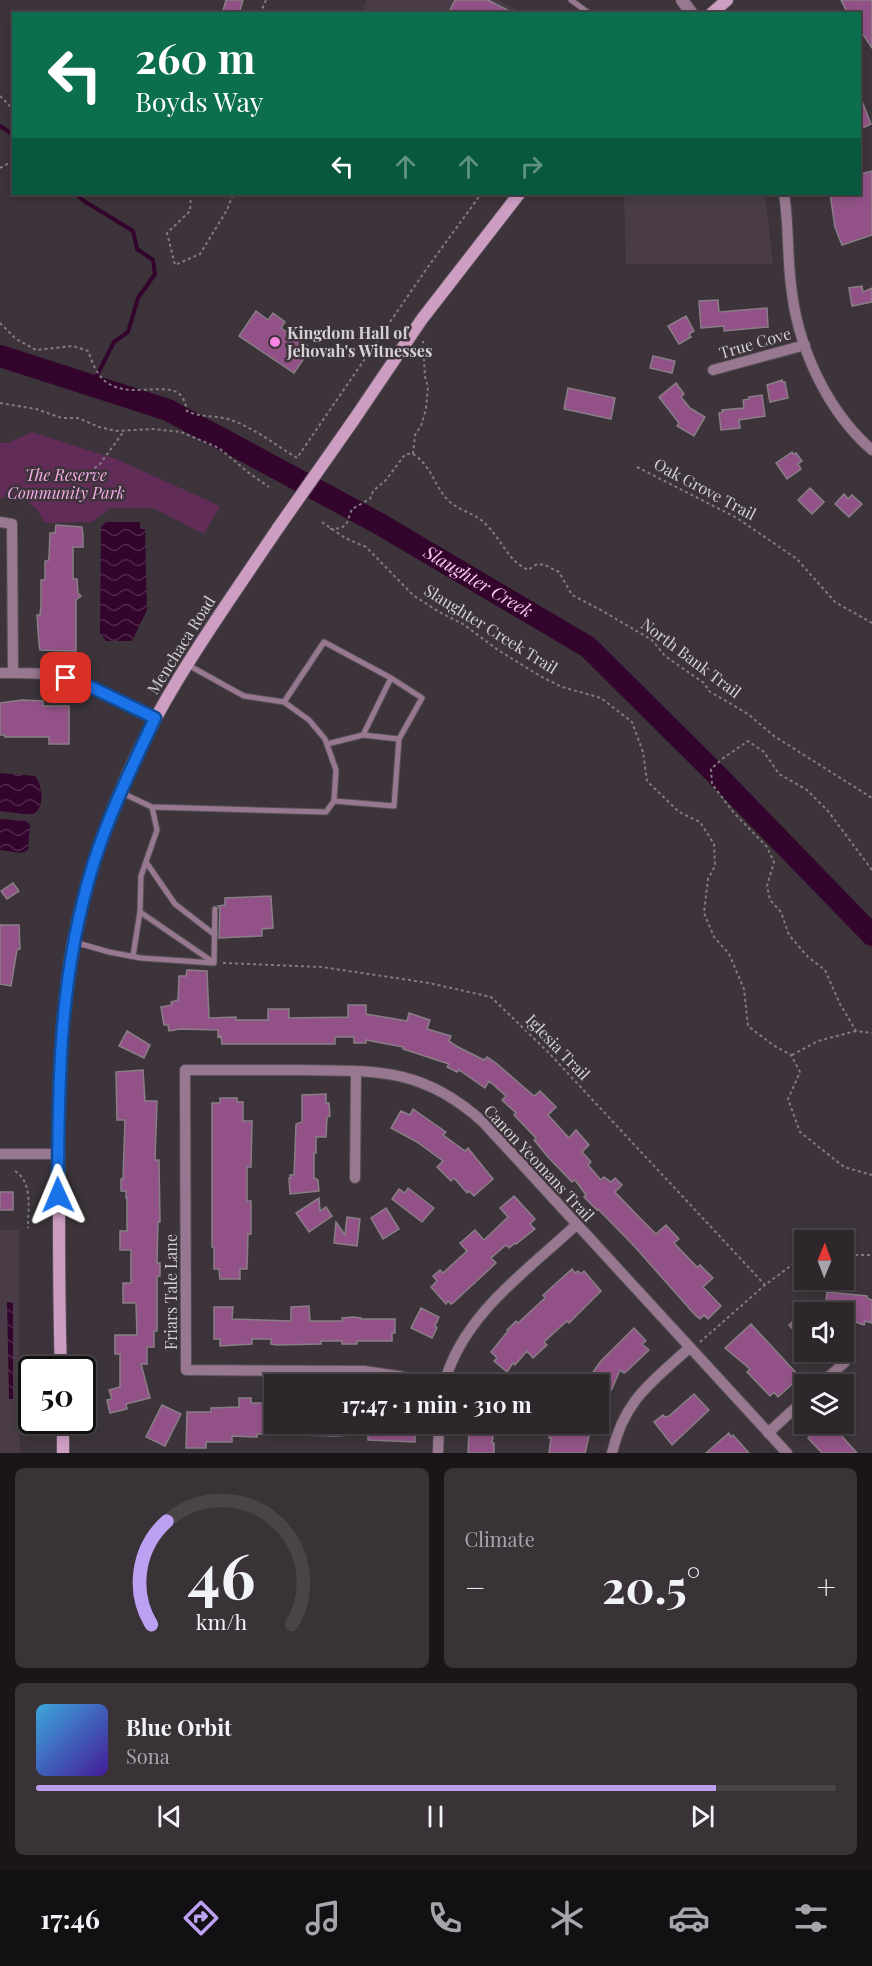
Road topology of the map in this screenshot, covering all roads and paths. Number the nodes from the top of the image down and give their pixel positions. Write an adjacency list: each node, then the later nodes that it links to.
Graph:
1 (571, 0): 3 (lane)
2 (727, 0): 4 (main road)
3 (587, 12)
4 (713, 12)
5 (0, 96): 6 (path)
6 (12, 108)
7 (191, 195): 8 (path)
8 (233, 195)
9 (480, 195): 13 (path)
10 (518, 195): 12 (main road, Menchaca Road)
11 (784, 195): 14 (street)
12 (422, 319): 19 (path); 27 (main road, Menchaca Road, bridge)
13 (0, 323)
14 (805, 345): 15 (street, True Cove); 18 (street)
15 (713, 370)
16 (0, 403): 17 (path)
17 (124, 431): 21 (path); 22 (path)
18 (872, 450)
19 (413, 454): 25 (path); 37 (path, North Bank Trail)
20 (637, 467): 26 (path, Oak Grove Trail)
21 (80, 479)
22 (269, 487)
23 (0, 522): 29 (street)
24 (322, 522): 25 (path, Slaughter Creek Trail)
25 (330, 529): 50 (path, Slaughter Creek Trail)
26 (872, 623)
27 (187, 664): 31 (lane); 32 (main road, Menchaca Road)
28 (0, 673): 29 (street)
29 (13, 673): 32 (street)
30 (392, 678): 31 (lane); 33 (lane); 34 (lane)
31 (284, 702): 35 (lane)
32 (155, 718): 36 (main road, Menchaca Road)
33 (363, 735): 34 (lane); 35 (lane)
34 (399, 739): 38 (lane)
35 (327, 744): 38 (lane)
36 (120, 792): 39 (lane); 45 (main road, Menchaca Road)
37 (872, 798)
38 (334, 801): 39 (lane)
39 (152, 807): 40 (lane)
40 (146, 861): 43 (lane); 44 (lane)
41 (872, 870): 48 (path)
42 (215, 909): 44 (lane)
43 (140, 912): 46 (lane); 47 (lane)
44 (215, 935): 47 (lane)
45 (74, 942): 46 (lane); 54 (main road, Menchaca Road)
46 (133, 956): 47 (lane)
47 (214, 963): 63 (path, Iglesia Trail)
48 (856, 1031): 49 (path); 50 (path)
49 (872, 1033)
50 (791, 1055): 56 (path)
51 (185, 1070): 52 (street, Canon Yeomans Trail); 68 (street, Friars Tale Lane)
52 (356, 1071): 57 (street); 58 (street, Canon Yeomans Trail)
53 (0, 1154): 54 (street)
54 (58, 1154): 66 (main road, Menchaca Road)
55 (15, 1171): 59 (path)
56 (872, 1175)
57 (355, 1178)
58 (576, 1225): 65 (street, Canon Yeomans Trail); 69 (street)
59 (28, 1228)
60 (854, 1255): 61 (path)
61 (872, 1255)
62 (794, 1263): 63 (path)
63 (765, 1285): 64 (path)
64 (700, 1342)
65 (689, 1348): 72 (street, Canon Yeomans Trail); 77 (street)
66 (61, 1356)
67 (845, 1362): 70 (street)
68 (384, 1374)
69 (448, 1374)
70 (832, 1374)
71 (794, 1409): 72 (street)
72 (768, 1433): 78 (street, Canon Yeomans Trail)
73 (63, 1434): 75 (main road)
74 (439, 1434): 76 (street)
75 (63, 1453)
76 (438, 1453)
77 (612, 1453)
78 (787, 1453)

